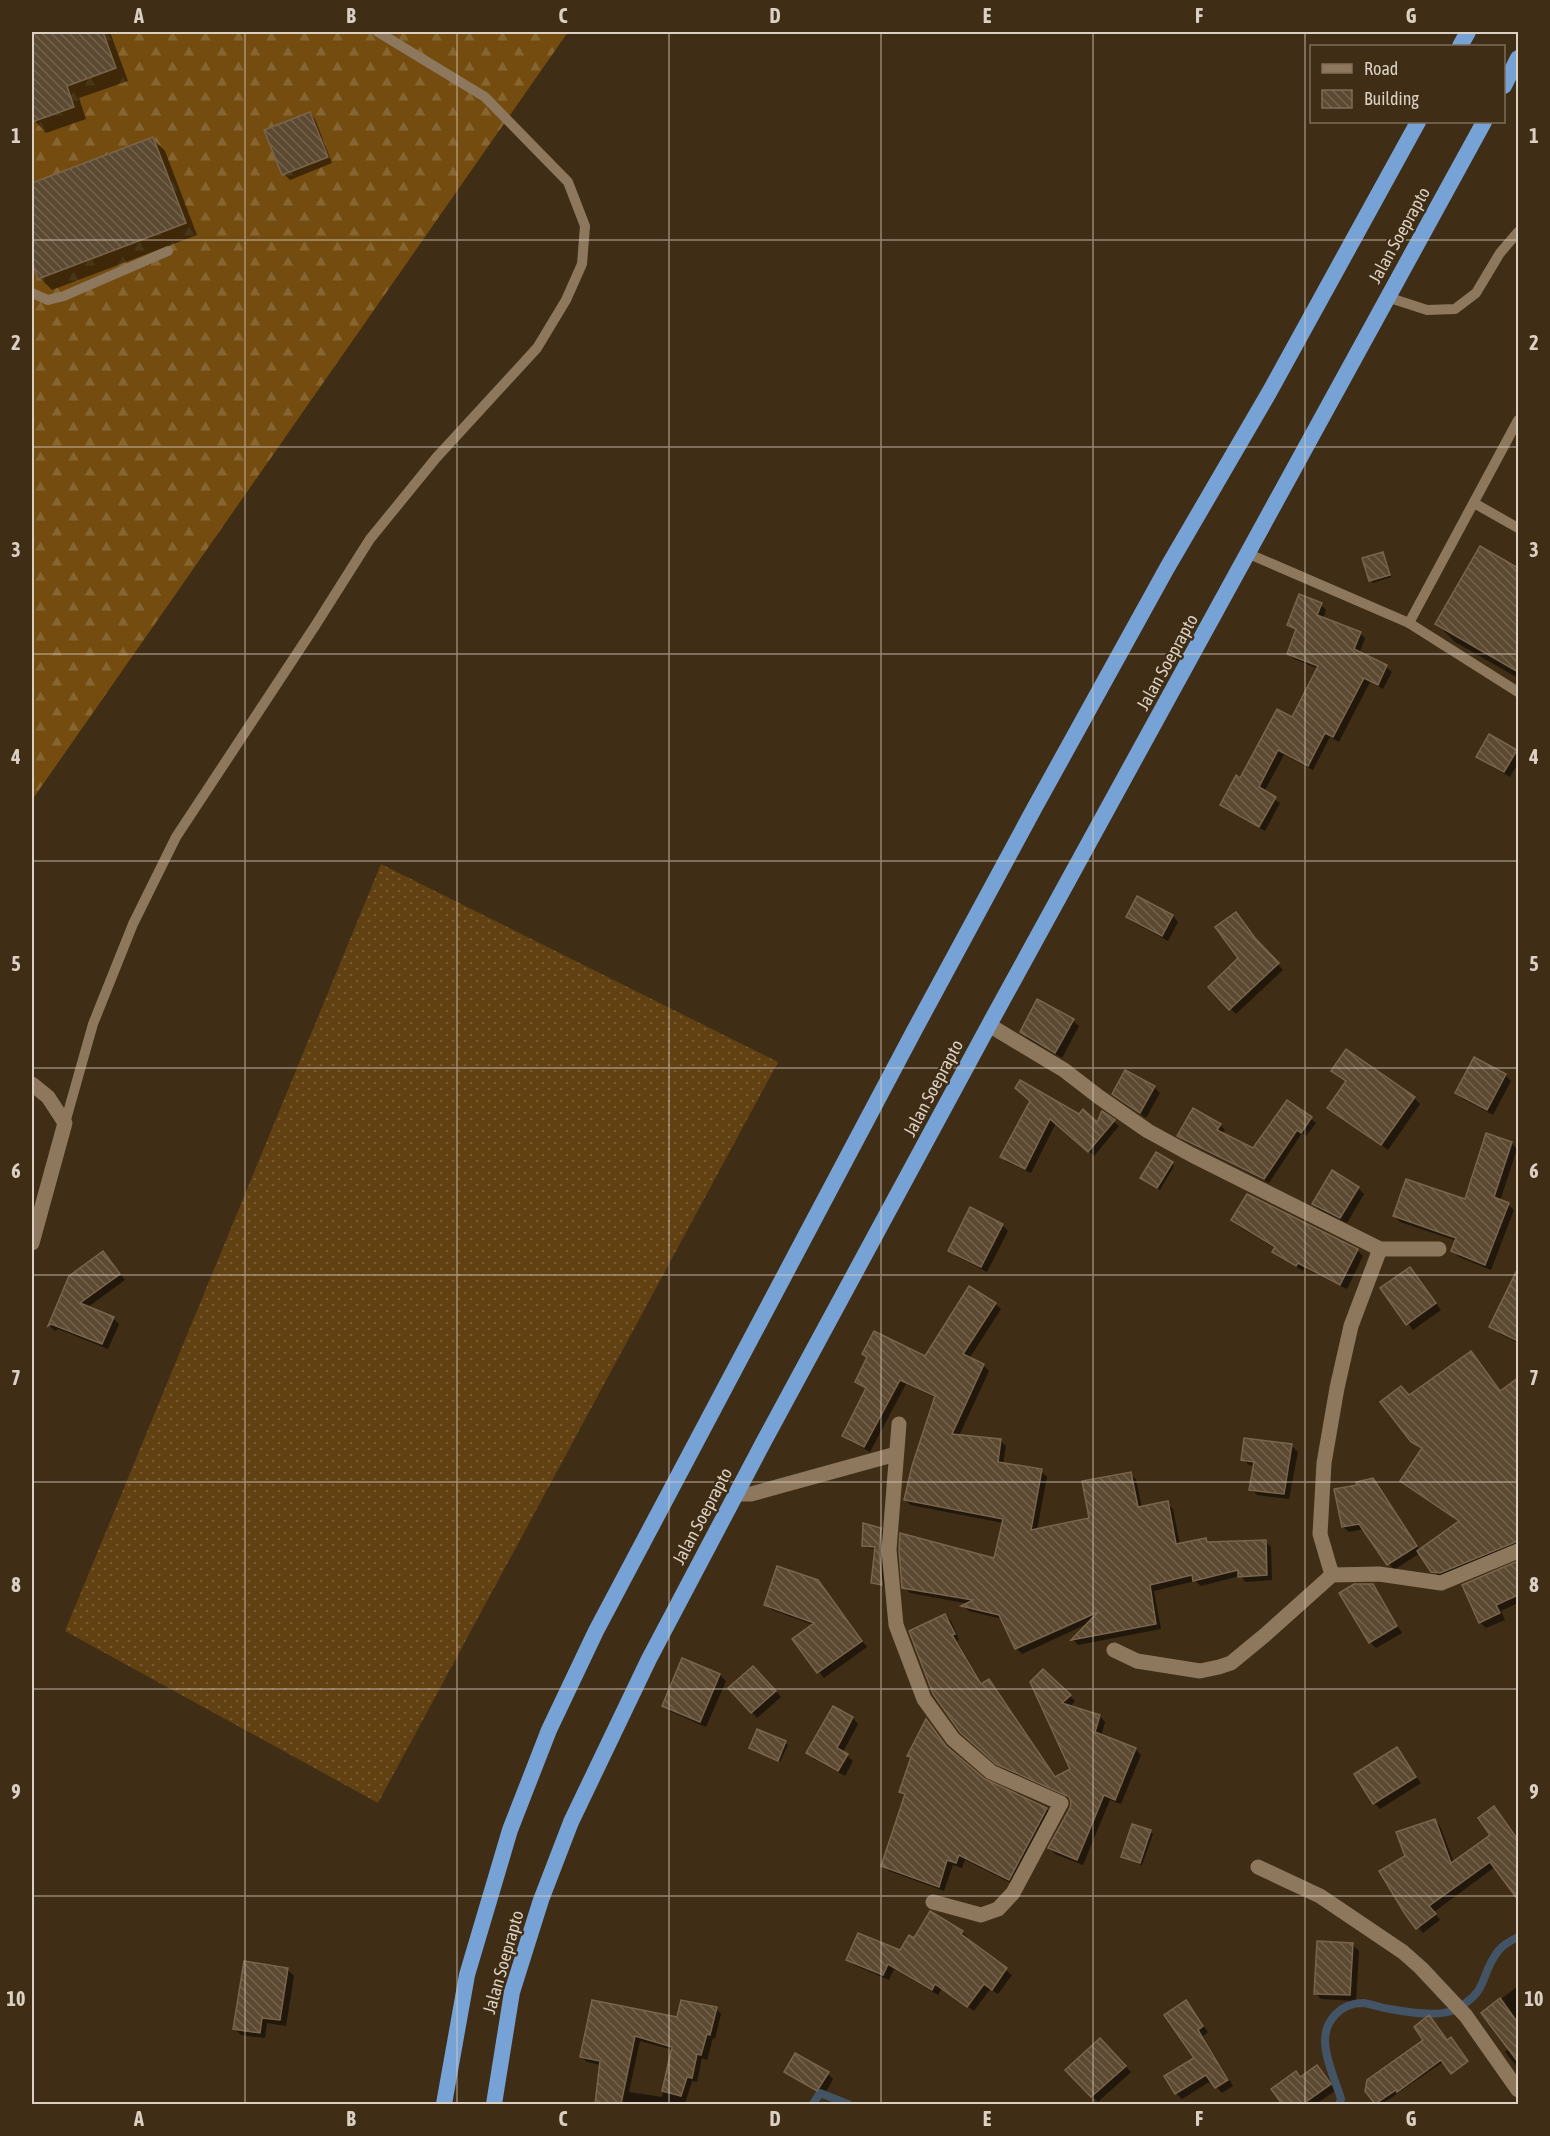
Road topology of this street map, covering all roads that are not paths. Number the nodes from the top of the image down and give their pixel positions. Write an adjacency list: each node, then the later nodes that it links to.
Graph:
1 (378, 32): 18 (lane)
2 (1518, 58): 3 (highway)
3 (1505, 82)
4 (1417, 123): 31 (highway, Jalan Soeprapto)
5 (1483, 123): 9 (highway, Jalan Soeprapto)
6 (1518, 232): 9 (lane)
7 (168, 251): 8 (lane)
8 (32, 293)
9 (1387, 297): 13 (highway, Jalan Soeprapto)
10 (1518, 420): 11 (lane)
11 (1474, 503): 12 (lane); 14 (lane)
12 (1518, 528)
13 (1249, 554): 14 (lane); 16 (highway, Jalan Soeprapto)
14 (1409, 622): 15 (lane)
15 (1518, 692)
16 (989, 1025): 20 (street); 24 (highway, Jalan Soeprapto)
17 (32, 1084): 18 (street)
18 (65, 1123): 19 (street)
19 (32, 1243)
20 (1380, 1249): 21 (street); 26 (street)
21 (1439, 1249)
22 (899, 1424): 23 (street)
23 (896, 1454): 24 (street); 29 (street)
24 (736, 1494): 32 (highway, Jalan Soeprapto)
25 (1518, 1551): 26 (street)
26 (1332, 1575): 27 (street)
27 (1114, 1650)
28 (1258, 1867): 30 (street)
29 (933, 1902)
30 (1518, 2091)
31 (444, 2104)
32 (494, 2104)

